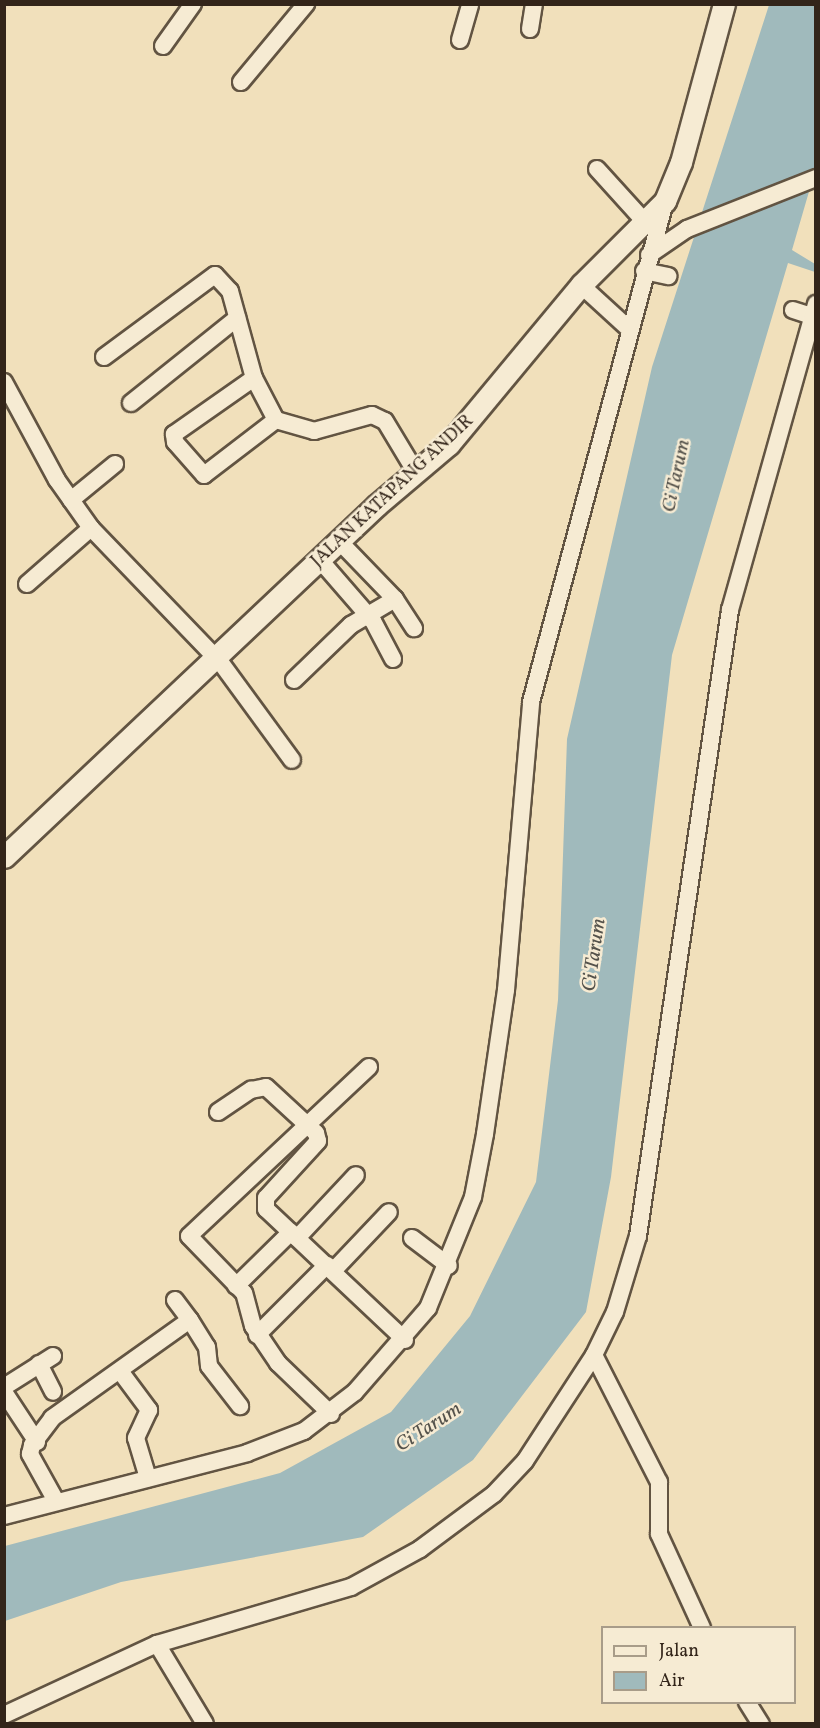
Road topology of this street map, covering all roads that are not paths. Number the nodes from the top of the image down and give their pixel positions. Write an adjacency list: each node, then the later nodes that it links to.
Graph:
1 (194, 4): 8 (street)
2 (306, 4): 9 (street)
3 (470, 4): 7 (street)
4 (534, 4): 6 (street)
5 (724, 4): 12 (street, JALAN KATAPANG ANDIR)
6 (530, 29)
7 (460, 40)
8 (164, 46)
9 (241, 82)
10 (597, 169): 12 (street)
11 (816, 178): 13 (street)
12 (657, 212): 13 (street); 14 (street); 16 (street, JALAN KATAPANG ANDIR)
13 (669, 239): 14 (street)
14 (646, 263): 15 (street); 20 (street)
15 (668, 276)
16 (581, 285): 20 (street); 29 (street, JALAN KATAPANG ANDIR)
17 (793, 310): 18 (street)
18 (814, 310): 21 (street)
19 (237, 318): 22 (street); 24 (street); 26 (street)
20 (628, 328): 50 (street)
21 (802, 356): 23 (street); 57 (street)
22 (104, 357)
23 (816, 369)
24 (254, 378): 27 (street); 27 (street)
25 (4, 382): 30 (street)
26 (131, 403)
27 (276, 420): 29 (street)
28 (116, 464): 30 (street)
29 (417, 469): 32 (street, JALAN KATAPANG ANDIR)
30 (71, 500): 31 (street)
31 (92, 528): 34 (street); 38 (street)
32 (339, 541): 33 (street, JALAN KATAPANG ANDIR); 35 (street)
33 (320, 560): 36 (street); 38 (street, JALAN KATAPANG ANDIR)
34 (27, 584)
35 (395, 599): 36 (street); 37 (street)
36 (367, 613): 39 (street); 40 (street)
37 (414, 628)
38 (216, 657): 41 (street); 42 (street, JALAN KATAPANG ANDIR)
39 (393, 659)
40 (294, 680)
41 (292, 760)
42 (4, 857)
43 (369, 1067): 45 (street)
44 (219, 1112): 45 (street)
45 (311, 1127): 48 (street); 52 (street)
46 (356, 1175): 48 (street)
47 (389, 1212): 51 (street)
48 (294, 1235): 51 (street); 52 (street)
49 (412, 1238): 50 (street)
50 (449, 1266): 56 (street)
51 (330, 1268): 55 (street); 56 (street)
52 (236, 1286): 55 (street)
53 (175, 1300): 54 (street)
54 (190, 1320): 58 (street); 62 (street)
55 (257, 1335): 63 (street)
56 (405, 1340): 63 (street)
57 (594, 1355): 68 (street); 69 (street)
58 (120, 1371): 64 (street); 65 (street)
59 (4, 1387): 61 (street)
60 (4, 1392): 64 (street)
61 (53, 1392)
62 (240, 1406)
63 (331, 1414): 65 (street)
64 (37, 1442): 66 (street)
65 (148, 1478): 66 (street)
66 (56, 1501): 67 (street)
67 (4, 1516)
68 (701, 1626)
69 (157, 1644): 71 (street); 72 (street)
70 (748, 1704): 73 (street)
71 (4, 1715)
72 (205, 1724)
73 (761, 1724)

